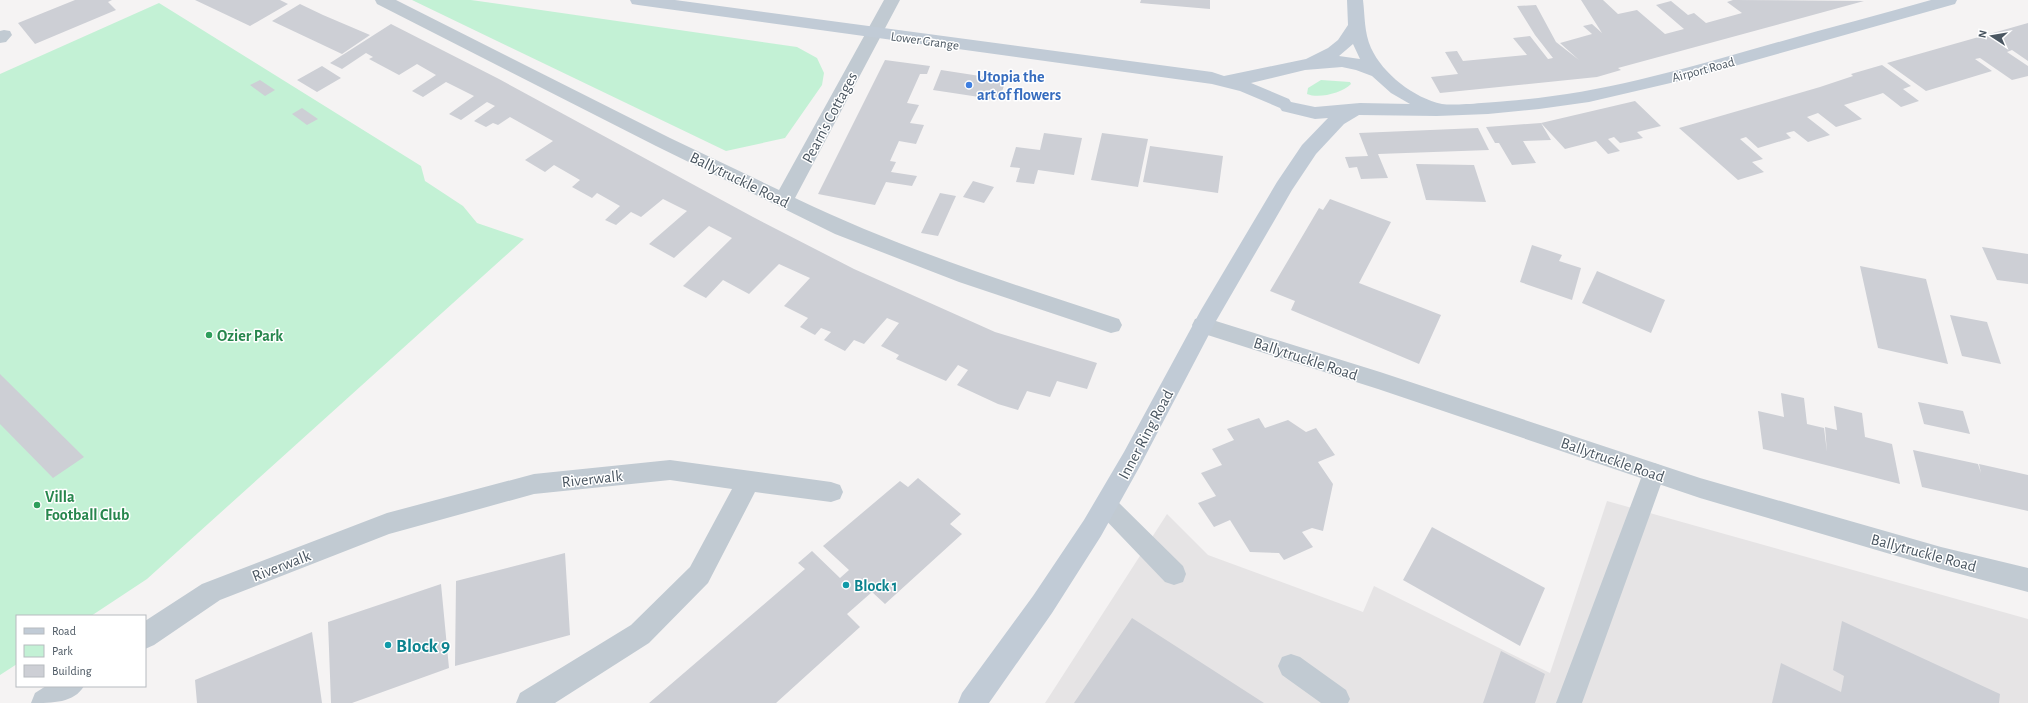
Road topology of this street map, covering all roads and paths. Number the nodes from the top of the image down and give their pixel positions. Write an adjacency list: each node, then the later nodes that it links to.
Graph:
1 (383, 0): 16 (street, Ballytruckle Road)
2 (638, 0): 7 (main road, Lower Grange)
3 (892, 0): 7 (street, Pearn's Cottages)
4 (1355, 0): 6 (main road)
5 (1949, 0): 14 (main road, Airport Road)
6 (1356, 26): 8 (main road); 10 (main road)
7 (875, 33): 11 (main road, Lower Grange); 16 (street, Pearn's Cottages)
8 (1309, 63): 9 (main road); 10 (main road)
9 (1285, 70): 11 (main road); 12 (main road)
10 (1380, 74): 13 (main road); 14 (main road)
11 (1212, 78): 12 (main road)
12 (1286, 105): 13 (main road); 15 (main road)
13 (1357, 110): 14 (main road); 15 (main road)
14 (1451, 110)
15 (1304, 157): 18 (main road, Inner Ring Road)
16 (783, 201): 17 (street, Ballytruckle Road)
17 (1111, 325)
18 (1203, 325): 19 (street, Ballytruckle Road); 22 (main road, Inner Ring Road)
19 (1654, 473): 24 (street, Ballytruckle Road); 32 (lane)
20 (749, 480): 21 (street, Riverwalk); 25 (street, Riverwalk); 30 (street)
21 (831, 492)
22 (1106, 505): 23 (lane); 31 (main road, Inner Ring Road)
23 (1174, 574)
24 (2028, 580)
25 (146, 635)
26 (1291, 666): 28 (lane)
27 (69, 687): 29 (street)
28 (1337, 699)
29 (45, 703)
30 (530, 703)
31 (972, 703)
32 (1569, 703)

